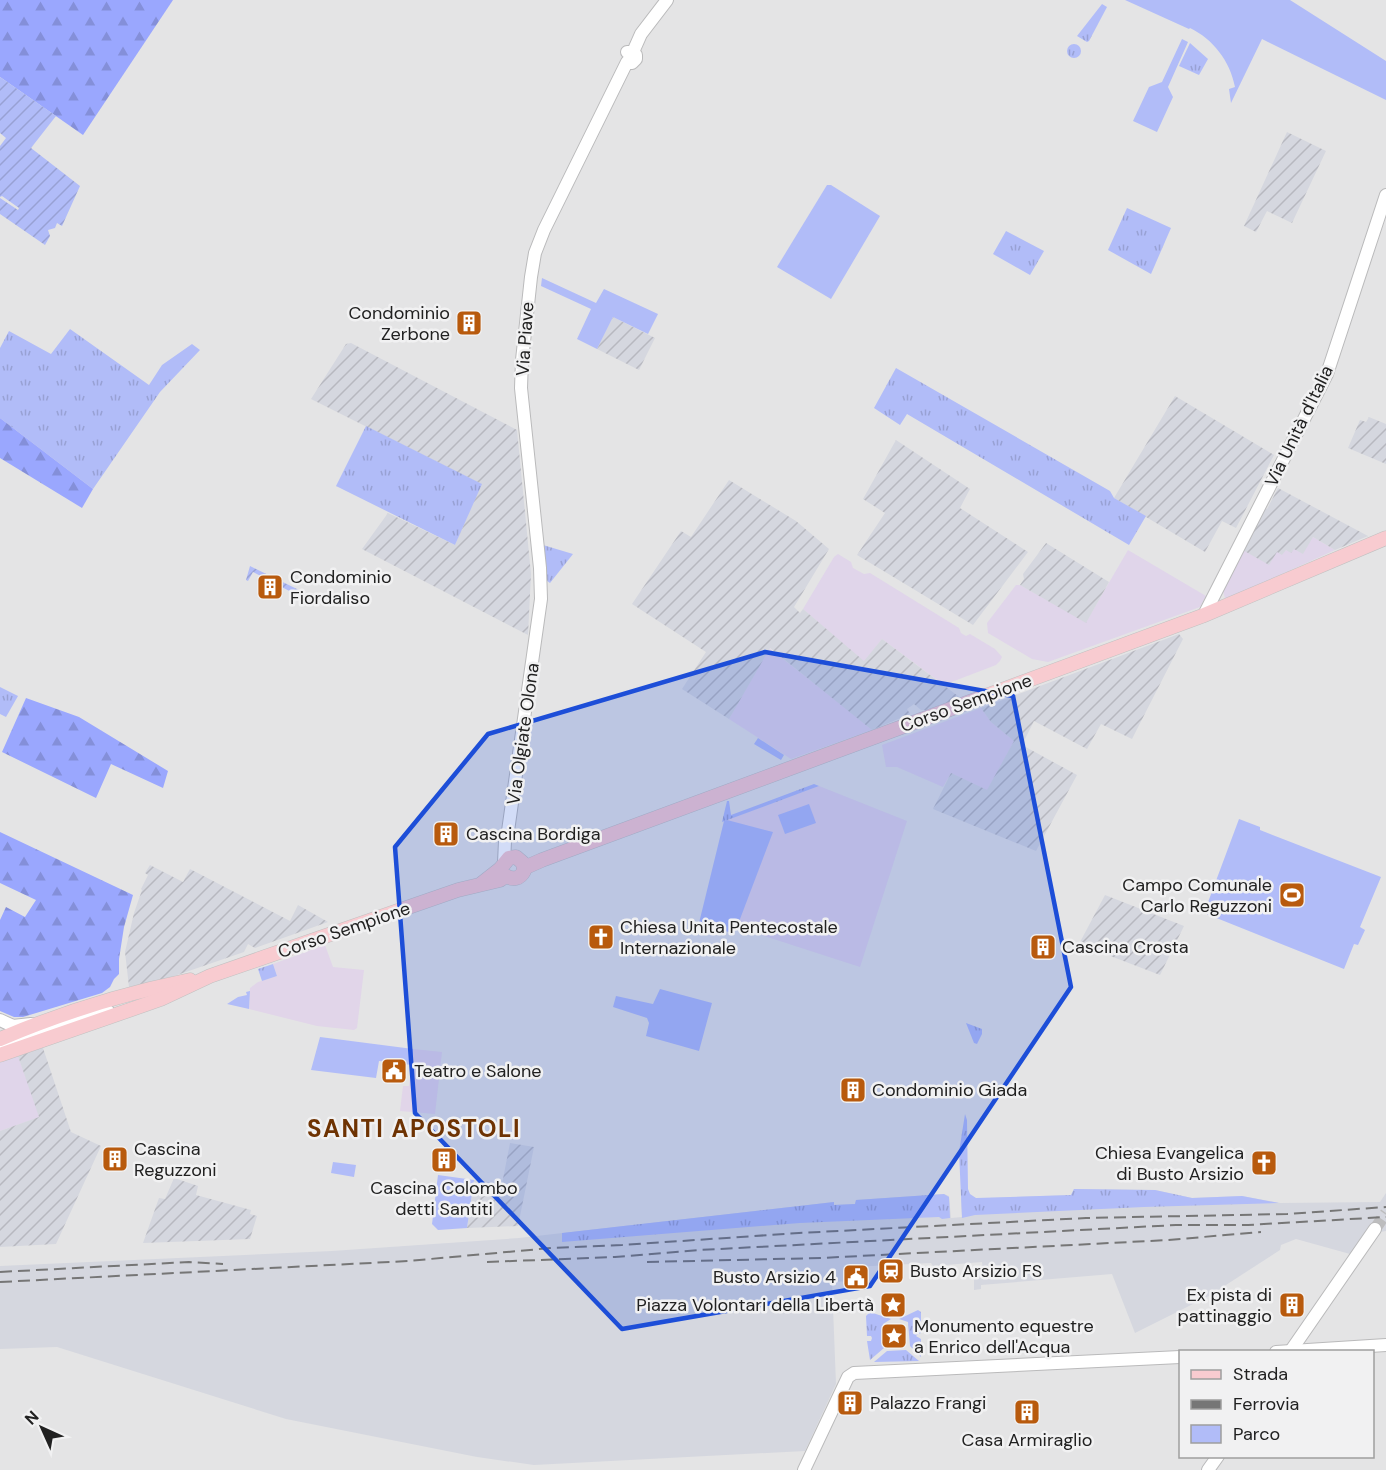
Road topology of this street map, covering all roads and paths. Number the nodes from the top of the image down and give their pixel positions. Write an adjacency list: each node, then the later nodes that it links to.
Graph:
1 (667, 0): 5 (street, Via Piave)
2 (1386, 195): 4 (street, Via Unità d'Italia)
3 (1386, 538): 4 (main road, Corso Sempione)
4 (1204, 615): 7 (main road, Corso Sempione)
5 (537, 636): 6 (street, Via Olgiate Olona)
6 (508, 831): 7 (street, Via Olgiate Olona); 8 (street, Via Olgiate Olona)
7 (521, 862): 8 (main road, Corso Sempione); 8 (main road, Corso Sempione)
8 (504, 868): 9 (main road, Corso Sempione)
9 (207, 977): 10 (main road, Corso Sempione); 12 (main road, Corso Sempione)
10 (190, 986): 14 (street); 15 (main road, Corso Sempione)
11 (0, 1020): 12 (street)
12 (44, 1021): 13 (main road, Corso Sempione)
13 (0, 1039)
14 (0, 1044)
15 (0, 1055)
16 (1375, 1229): 18 (street)
17 (1386, 1345): 19 (street)
18 (1291, 1350)
19 (1306, 1350)
20 (1179, 1357): 21 (street)
21 (804, 1470)

